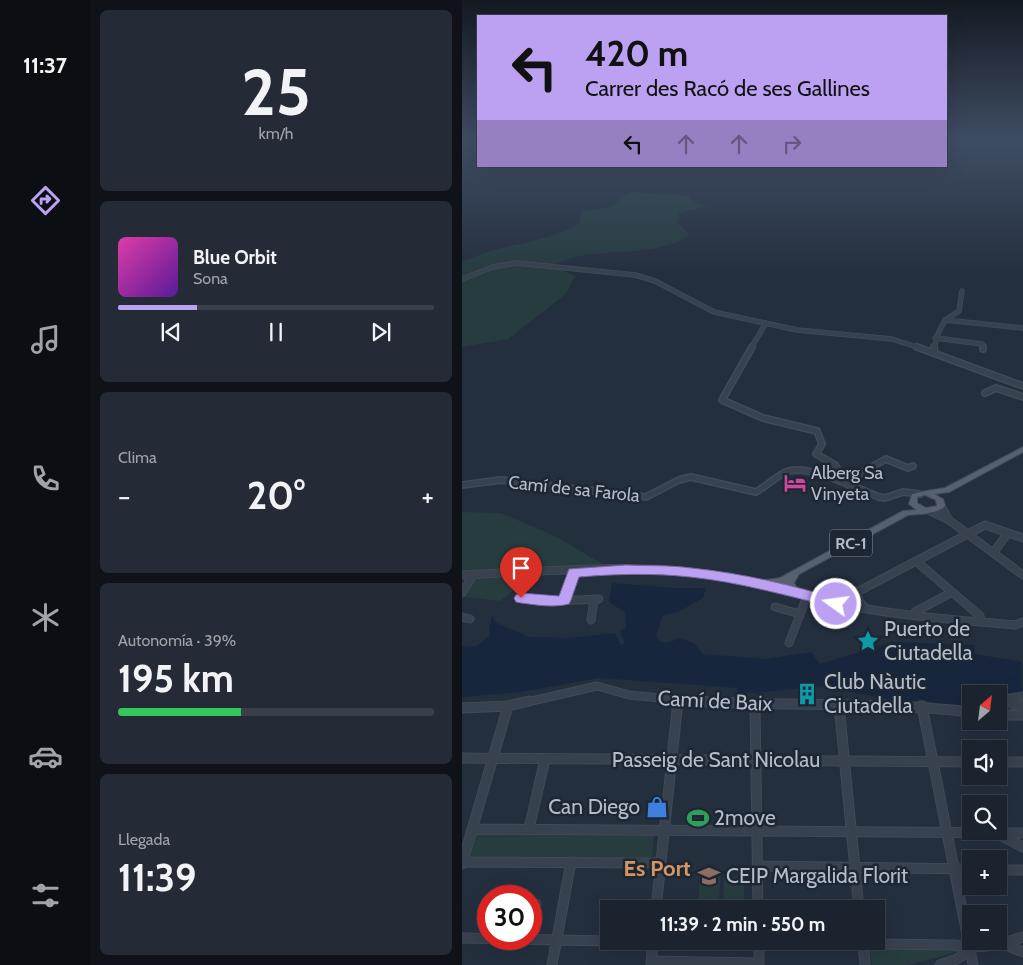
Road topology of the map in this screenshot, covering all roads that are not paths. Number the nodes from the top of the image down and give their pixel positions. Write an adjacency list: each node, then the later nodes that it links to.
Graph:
1 (462, 278): 4 (street)
2 (962, 290): 3 (street)
3 (945, 320): 5 (street); 6 (street)
4 (766, 323): 8 (street); 15 (street)
5 (1022, 328)
6 (935, 338): 7 (street); 8 (street)
7 (983, 349)
8 (935, 353): 9 (street)
9 (1022, 386)
10 (985, 393): 11 (street)
11 (1022, 398)
12 (1022, 449): 16 (main road, RC-1)
13 (913, 466): 15 (street)
14 (462, 485): 15 (street, Camí de sa Farola)
15 (848, 486): 18 (street, Camí de sa Farola)
16 (947, 490): 17 (main road, RC-1); 19 (main road)
17 (923, 493): 18 (main road, RC-1); 19 (main road)
18 (911, 498): 20 (main road); 21 (main road, RC-1)
19 (941, 504): 20 (main road, RC-1); 22 (street)
20 (928, 511): 21 (main road, RC-1); 22 (street)
21 (906, 513): 33 (main road, RC-1)
22 (949, 520): 24 (street)
23 (1008, 533): 24 (street); 25 (street); 26 (street)
24 (968, 534): 26 (street); 27 (street)
25 (1022, 538)
26 (994, 553): 31 (street)
27 (916, 561): 34 (street); 35 (street)
28 (573, 572): 30 (street); 32 (street); 40 (street)
29 (462, 575): 30 (street)
30 (473, 575): 36 (street)
31 (1022, 575)
32 (759, 584): 33 (main road)
33 (785, 584): 37 (main road)
34 (856, 591): 41 (street); 43 (street)
35 (952, 592): 44 (street); 49 (street)
36 (462, 593)
37 (796, 593): 38 (street)
38 (807, 596): 41 (street); 45 (street)
39 (521, 598): 40 (street)
40 (564, 600): 48 (street)
41 (836, 604): 43 (street)
42 (775, 607): 45 (street)
43 (865, 608): 44 (street)
44 (913, 613): 49 (street)
45 (800, 614): 51 (street)
46 (462, 617): 47 (street)
47 (470, 619)
48 (591, 620)
49 (981, 622): 50 (street)
50 (1022, 622)
51 (789, 643)
52 (1022, 696): 58 (street)
53 (678, 700): 54 (street, Camí de Baix); 56 (street, Camí de Baix); 66 (street)
54 (755, 705): 55 (street, Camí de Baix); 67 (street)
55 (839, 705): 57 (street, Camí de Baix); 68 (street)
56 (508, 706): 59 (street, Camí de Baix); 64 (street)
57 (922, 706): 60 (street, Camí de Baix); 69 (street)
58 (1022, 706)
59 (462, 708)
60 (962, 711)
61 (1007, 715): 62 (street)
62 (1022, 715)
63 (462, 758): 64 (street, Passeig de Sant Nicolau)
64 (493, 758): 65 (street, Passeig de Sant Nicolau); 73 (street)
65 (545, 759): 66 (street, Passeig de Sant Nicolau); 74 (street)
66 (672, 760): 67 (street, Passeig de Sant Nicolau); 75 (street)
67 (756, 760): 68 (street, Passeig de Sant Nicolau); 76 (street)
68 (844, 761): 69 (street, Passeig de Sant Nicolau); 77 (street)
69 (933, 762): 70 (street, Passeig de Sant Nicolau); 78 (street)
70 (962, 762)
71 (1007, 762): 72 (street)
72 (1022, 762)
73 (472, 829): 74 (street); 85 (street)
74 (529, 829): 75 (street)
75 (664, 830): 76 (street); 86 (street)
76 (757, 831): 77 (street); 87 (street)
77 (852, 831): 78 (street); 88 (street)
78 (947, 832): 79 (street); 89 (street)
79 (962, 832)
80 (1007, 832): 81 (street)
81 (1022, 833)
82 (1007, 839): 83 (street)
83 (1022, 847)
84 (571, 862): 85 (street); 86 (street); 101 (street)
85 (462, 863)
86 (661, 863): 93 (street)
87 (758, 866): 88 (street); 94 (street)
88 (855, 867): 89 (street); 95 (street)
89 (954, 869): 90 (street); 96 (street)
90 (962, 869)
91 (1007, 870): 92 (street)
92 (1022, 870)
93 (657, 900)
94 (758, 900)
95 (858, 900)
96 (962, 910)
97 (1022, 937): 103 (street)
98 (462, 938): 99 (street)
99 (477, 938)
100 (542, 939): 101 (street)
101 (557, 940): 102 (street); 114 (street)
102 (600, 941)
103 (1007, 942)
104 (885, 944): 106 (street)
105 (1007, 946): 111 (street)
106 (962, 948)
107 (652, 950): 112 (street)
108 (759, 950): 113 (street)
109 (864, 950): 115 (street)
110 (970, 950): 116 (street); 117 (street)
111 (1022, 952)
112 (651, 963): 113 (street)
113 (759, 964)
114 (552, 965)
115 (865, 965)
116 (940, 965)
117 (973, 965)

